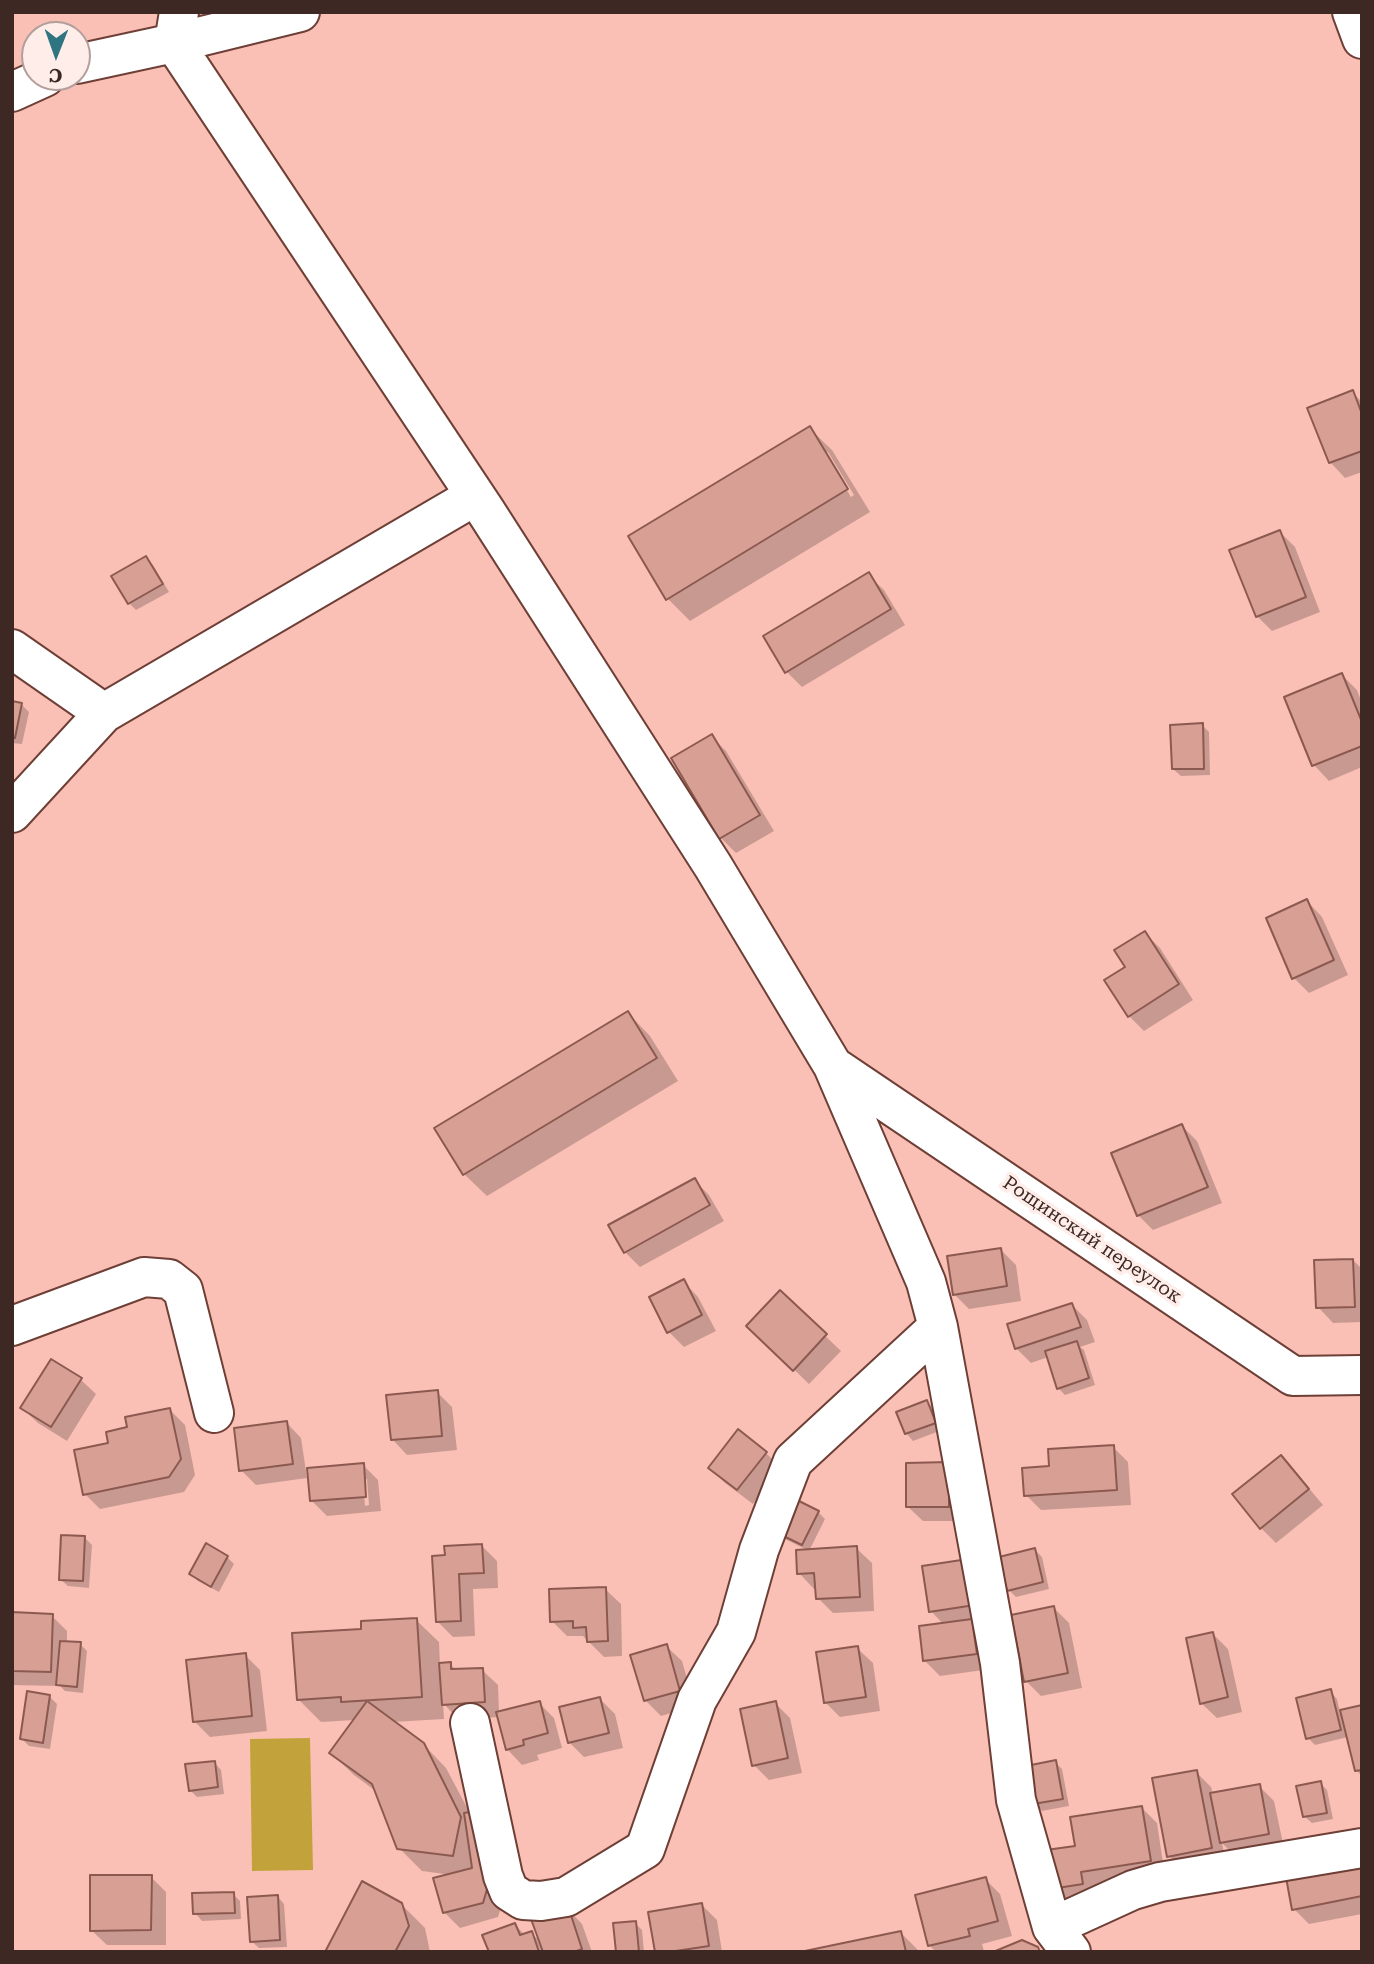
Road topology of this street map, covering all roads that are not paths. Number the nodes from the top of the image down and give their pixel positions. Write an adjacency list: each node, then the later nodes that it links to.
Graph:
1 (300, 12): 3 (street)
2 (1352, 12): 4 (street)
3 (177, 28): 5 (street); 6 (street)
4 (1362, 39)
5 (91, 59)
6 (475, 496): 8 (street); 10 (street)
7 (12, 649): 8 (street)
8 (104, 713): 9 (street)
9 (12, 813)
10 (833, 1066): 12 (street); 13 (street, Рощинский переулок)
11 (12, 1326): 14 (street)
12 (938, 1327): 15 (street); 17 (street)
13 (1362, 1375)
14 (214, 1413)
15 (470, 1723)
16 (1362, 1848): 17 (street)
17 (1062, 1939)

